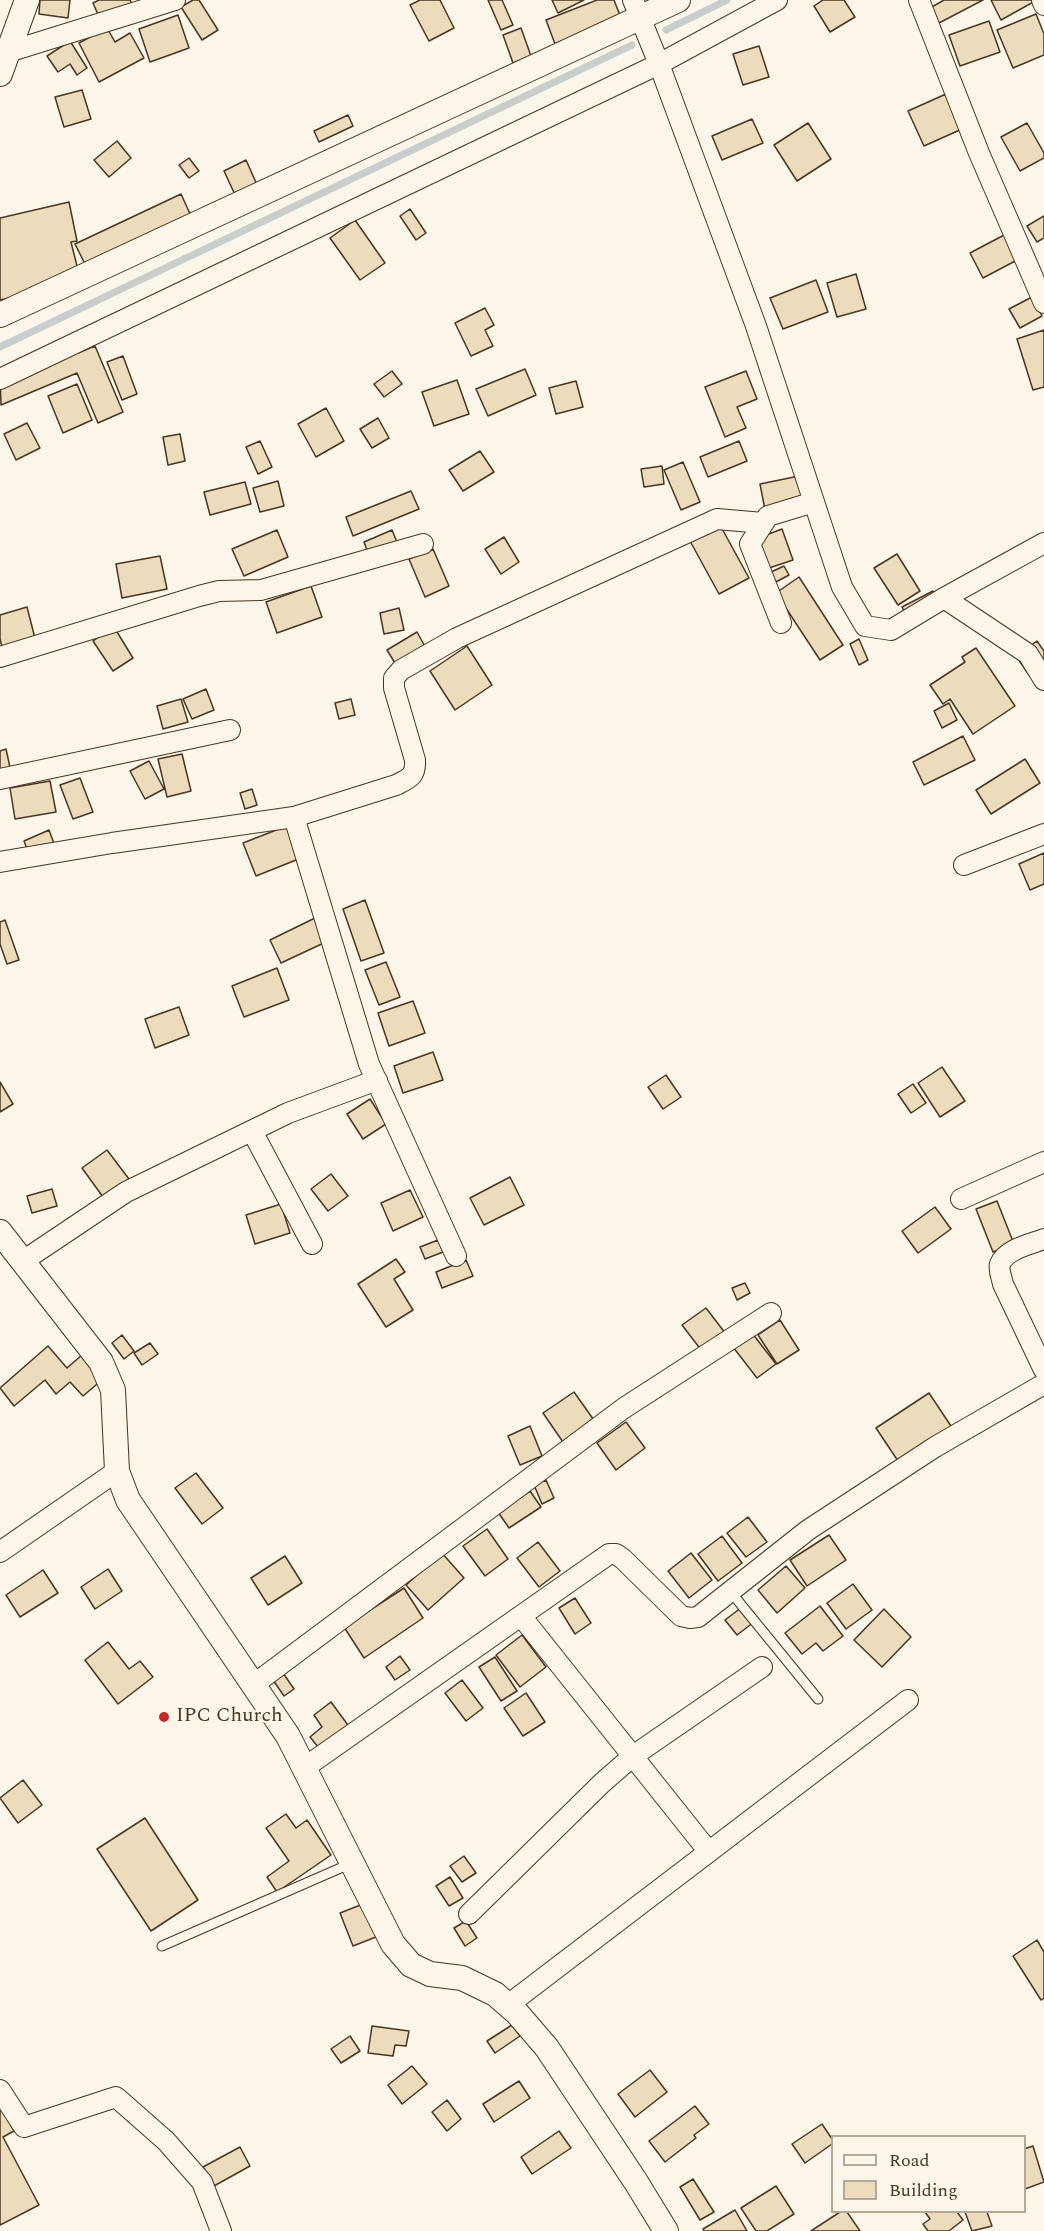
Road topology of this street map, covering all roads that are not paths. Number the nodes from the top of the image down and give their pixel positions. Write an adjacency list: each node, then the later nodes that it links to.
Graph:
1 (27, 0): 9 (street)
2 (175, 0): 9 (street)
3 (678, 0): 8 (street)
4 (777, 0): 10 (street)
5 (919, 0): 12 (street)
6 (1042, 0): 7 (street)
7 (1044, 5)
8 (636, 8): 10 (street); 13 (street)
9 (8, 52): 11 (street)
10 (659, 64): 14 (street); 15 (street)
11 (0, 75)
12 (1044, 303)
13 (0, 315)
14 (0, 379)
15 (814, 502): 16 (street); 19 (street)
16 (763, 523): 20 (street); 25 (street)
17 (1044, 543): 19 (street)
18 (423, 544): 21 (street)
19 (944, 598): 22 (street)
20 (781, 622)
21 (0, 657)
22 (1044, 680)
23 (230, 730): 24 (street)
24 (0, 779)
25 (294, 817): 27 (street); 29 (street)
26 (1044, 834): 28 (street)
27 (0, 862)
28 (964, 865)
29 (377, 1080): 30 (street); 36 (street)
30 (252, 1131): 35 (street); 37 (street)
31 (1044, 1162): 32 (street)
32 (961, 1199)
33 (0, 1232): 37 (street)
34 (1044, 1239): 39 (street)
35 (312, 1244)
36 (456, 1256)
37 (23, 1261): 41 (street)
38 (771, 1313): 46 (street)
39 (1044, 1370)
40 (1044, 1384): 43 (street)
41 (117, 1471): 42 (street); 46 (street)
42 (0, 1552)
43 (730, 1592): 44 (street); 47 (lane)
44 (521, 1616): 49 (street); 50 (street)
45 (762, 1667): 49 (street)
46 (253, 1685): 50 (street)
47 (818, 1699)
48 (908, 1700): 51 (street)
49 (633, 1756): 51 (street); 53 (street)
50 (304, 1768): 52 (street)
51 (709, 1852): 55 (street)
52 (352, 1863): 54 (lane); 55 (street)
53 (469, 1914)
54 (162, 1946)
55 (508, 2006): 58 (street)
56 (0, 2090): 57 (street)
57 (221, 2231)
58 (666, 2231)

